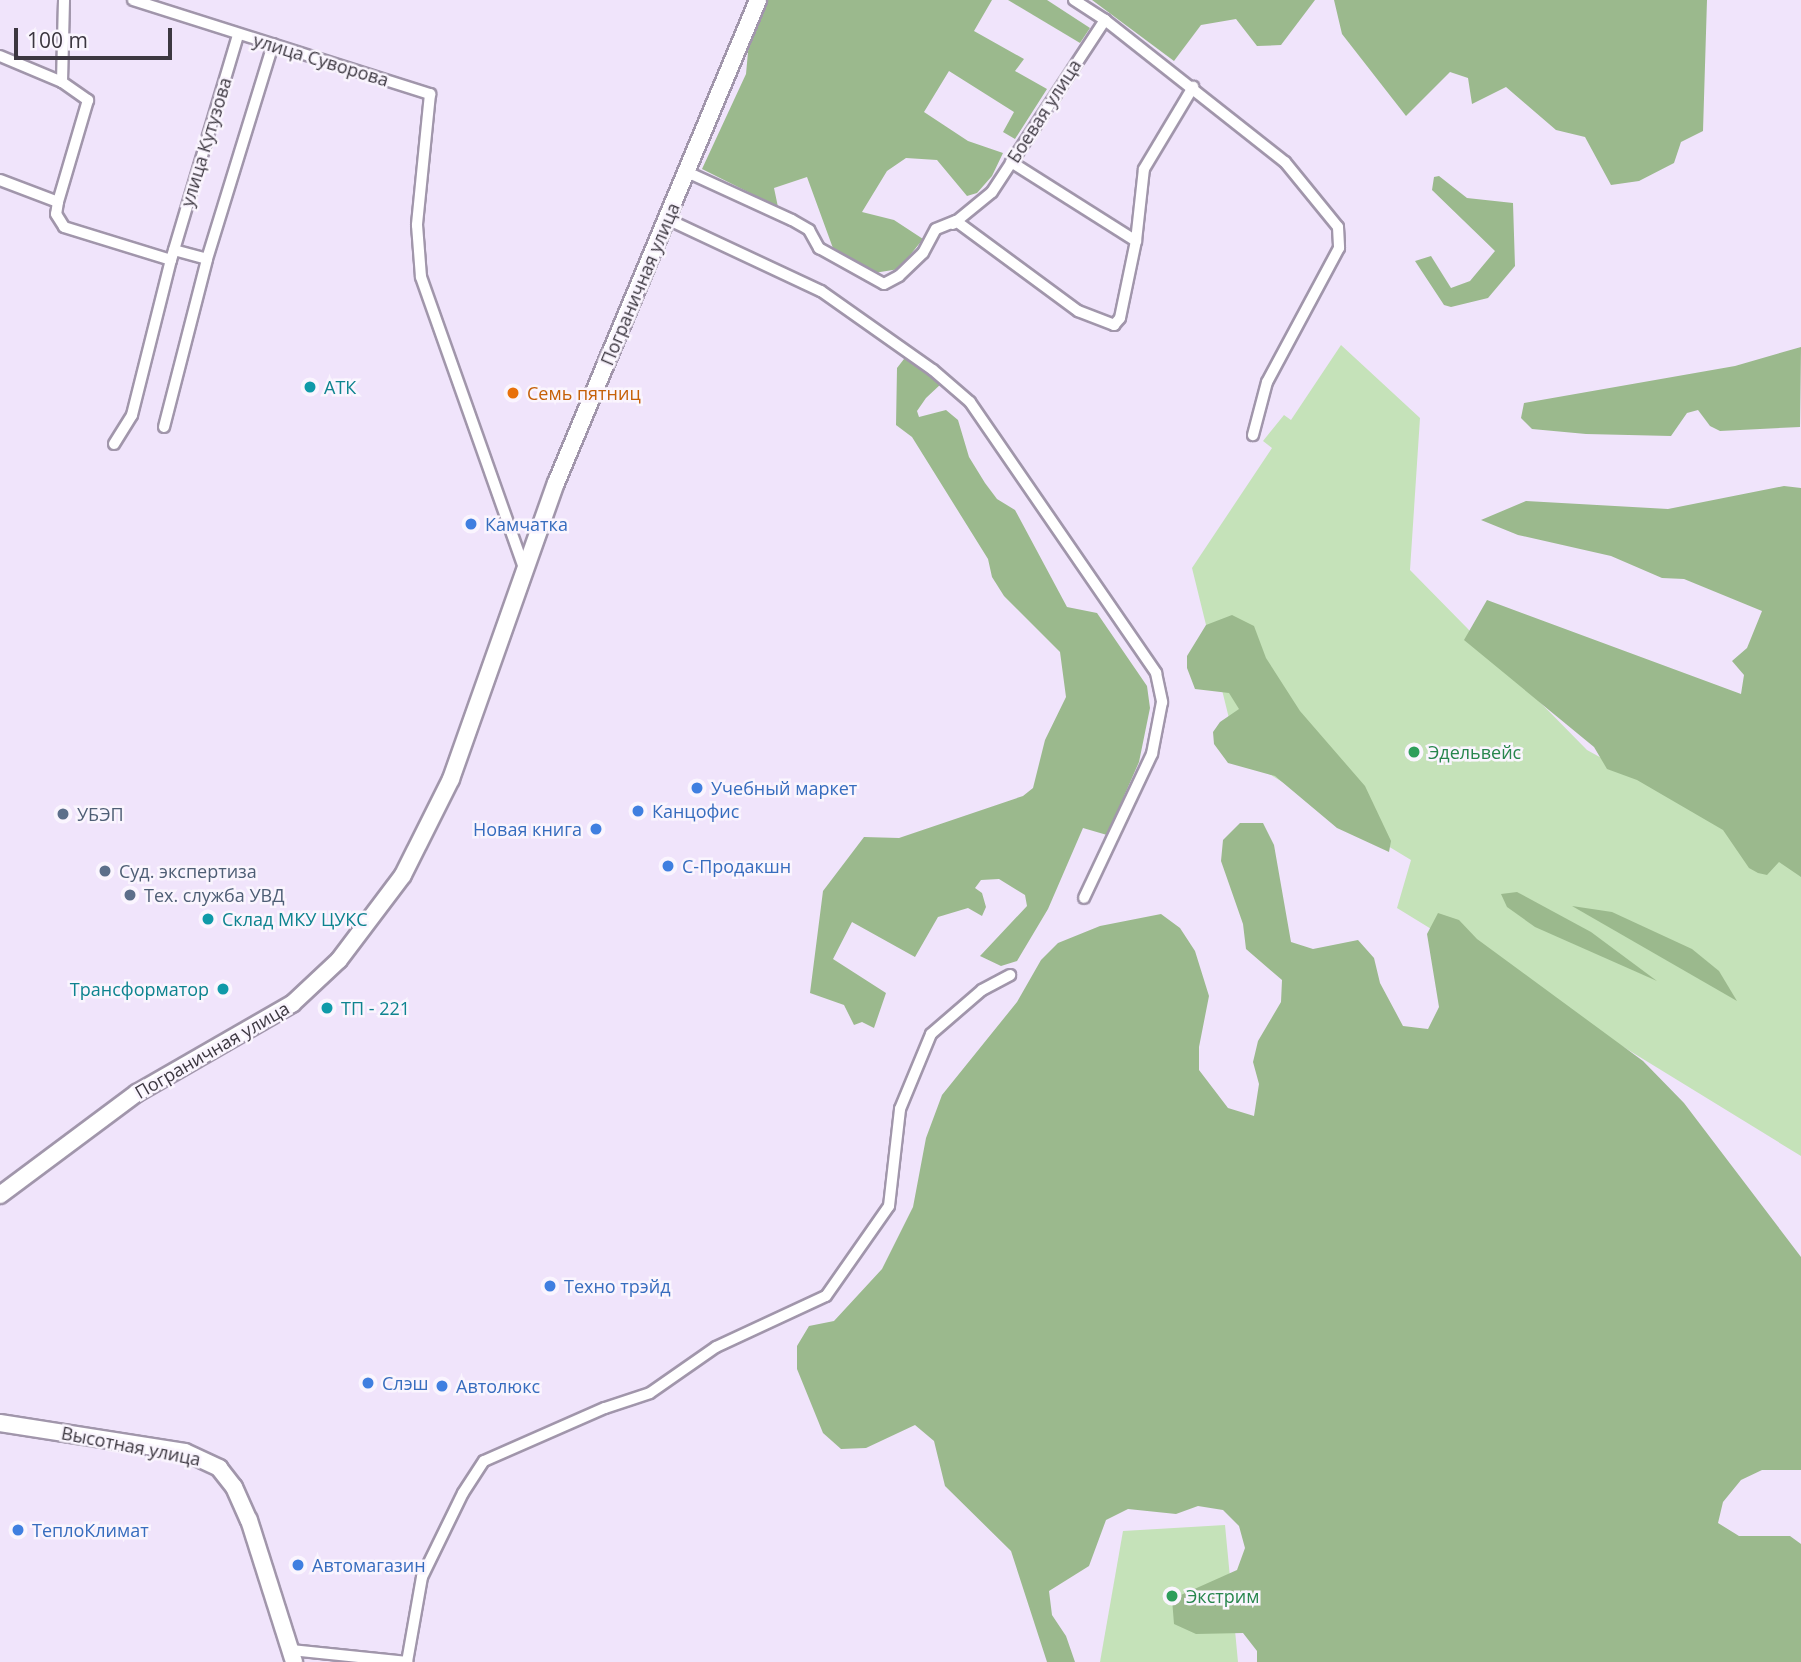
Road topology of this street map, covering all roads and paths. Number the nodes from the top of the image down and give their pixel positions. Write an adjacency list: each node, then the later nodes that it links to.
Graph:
1 (64, 0): 9 (street)
2 (132, 0): 6 (street, улица Суворова)
3 (758, 0): 12 (street, Пограничная улица)
4 (1074, 0): 5 (street)
5 (1105, 19): 10 (street); 11 (street, Боевая улица)
6 (238, 35): 7 (street, улица Суворова); 18 (street, улица Кутузова)
7 (273, 44): 19 (street, улица Кутузова); 23 (street, улица Суворова)
8 (0, 56): 9 (street)
9 (62, 82): 14 (street)
10 (1193, 87): 17 (street); 21 (street)
11 (1011, 162): 16 (street, Боевая улица); 17 (street)
12 (687, 172): 15 (street, Пограничная улица); 16 (street, Боевая улица)
13 (0, 180): 14 (street)
14 (58, 202): 18 (street)
15 (667, 219): 23 (street, Пограничная улица); 24 (street)
16 (954, 222): 17 (street)
17 (1136, 241)
18 (172, 255): 19 (street); 22 (street, улица Кутузова)
19 (207, 258): 20 (street, улица Кутузова)
20 (164, 427)
21 (1253, 435)
22 (114, 444)
23 (524, 568): 26 (street, Пограничная улица)
24 (1084, 898)
25 (1010, 975): 29 (street)
26 (0, 1195)
27 (0, 1423): 28 (street, Высотная улица)
28 (292, 1656): 29 (street)
29 (407, 1662)

